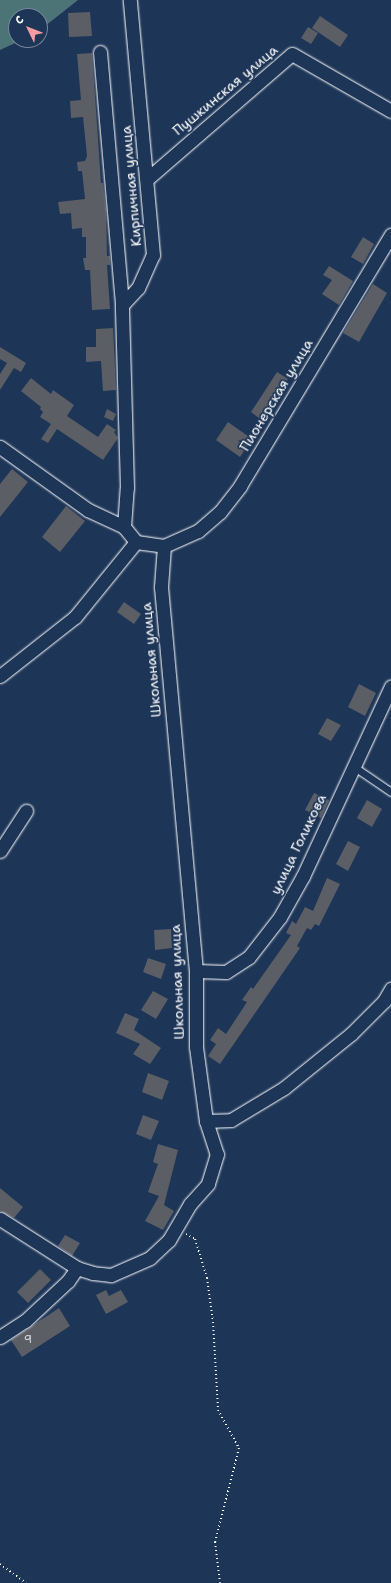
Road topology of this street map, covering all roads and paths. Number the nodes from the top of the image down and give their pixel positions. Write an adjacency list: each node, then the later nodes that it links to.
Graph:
1 (130, 0): 4 (street, Кирпичная улица)
2 (100, 52): 6 (street)
3 (391, 111): 4 (street, Пушкинская улица)
4 (147, 179): 6 (street, Кирпичная улица)
5 (391, 235): 10 (street, Пионерская улица)
6 (122, 305): 8 (street)
7 (0, 447): 8 (street)
8 (124, 527): 9 (street)
9 (136, 542): 10 (street); 11 (street)
10 (164, 546): 17 (street, Школьная улица)
11 (0, 676)
12 (391, 686): 13 (street, улица Голикова)
13 (352, 766): 14 (lane); 17 (street, улица Голикова)
14 (391, 792)
15 (26, 810): 16 (street)
16 (0, 851)
17 (196, 971): 19 (street, Школьная улица)
18 (391, 988): 19 (street)
19 (206, 1121): 21 (street, Школьная улица)
20 (0, 1219): 22 (street)
21 (176, 1228): 22 (street, Школьная улица); 26 (path)
22 (77, 1268): 23 (street)
23 (0, 1337)
24 (0, 1564): 25 (path)
25 (26, 1583)
26 (220, 1583)

